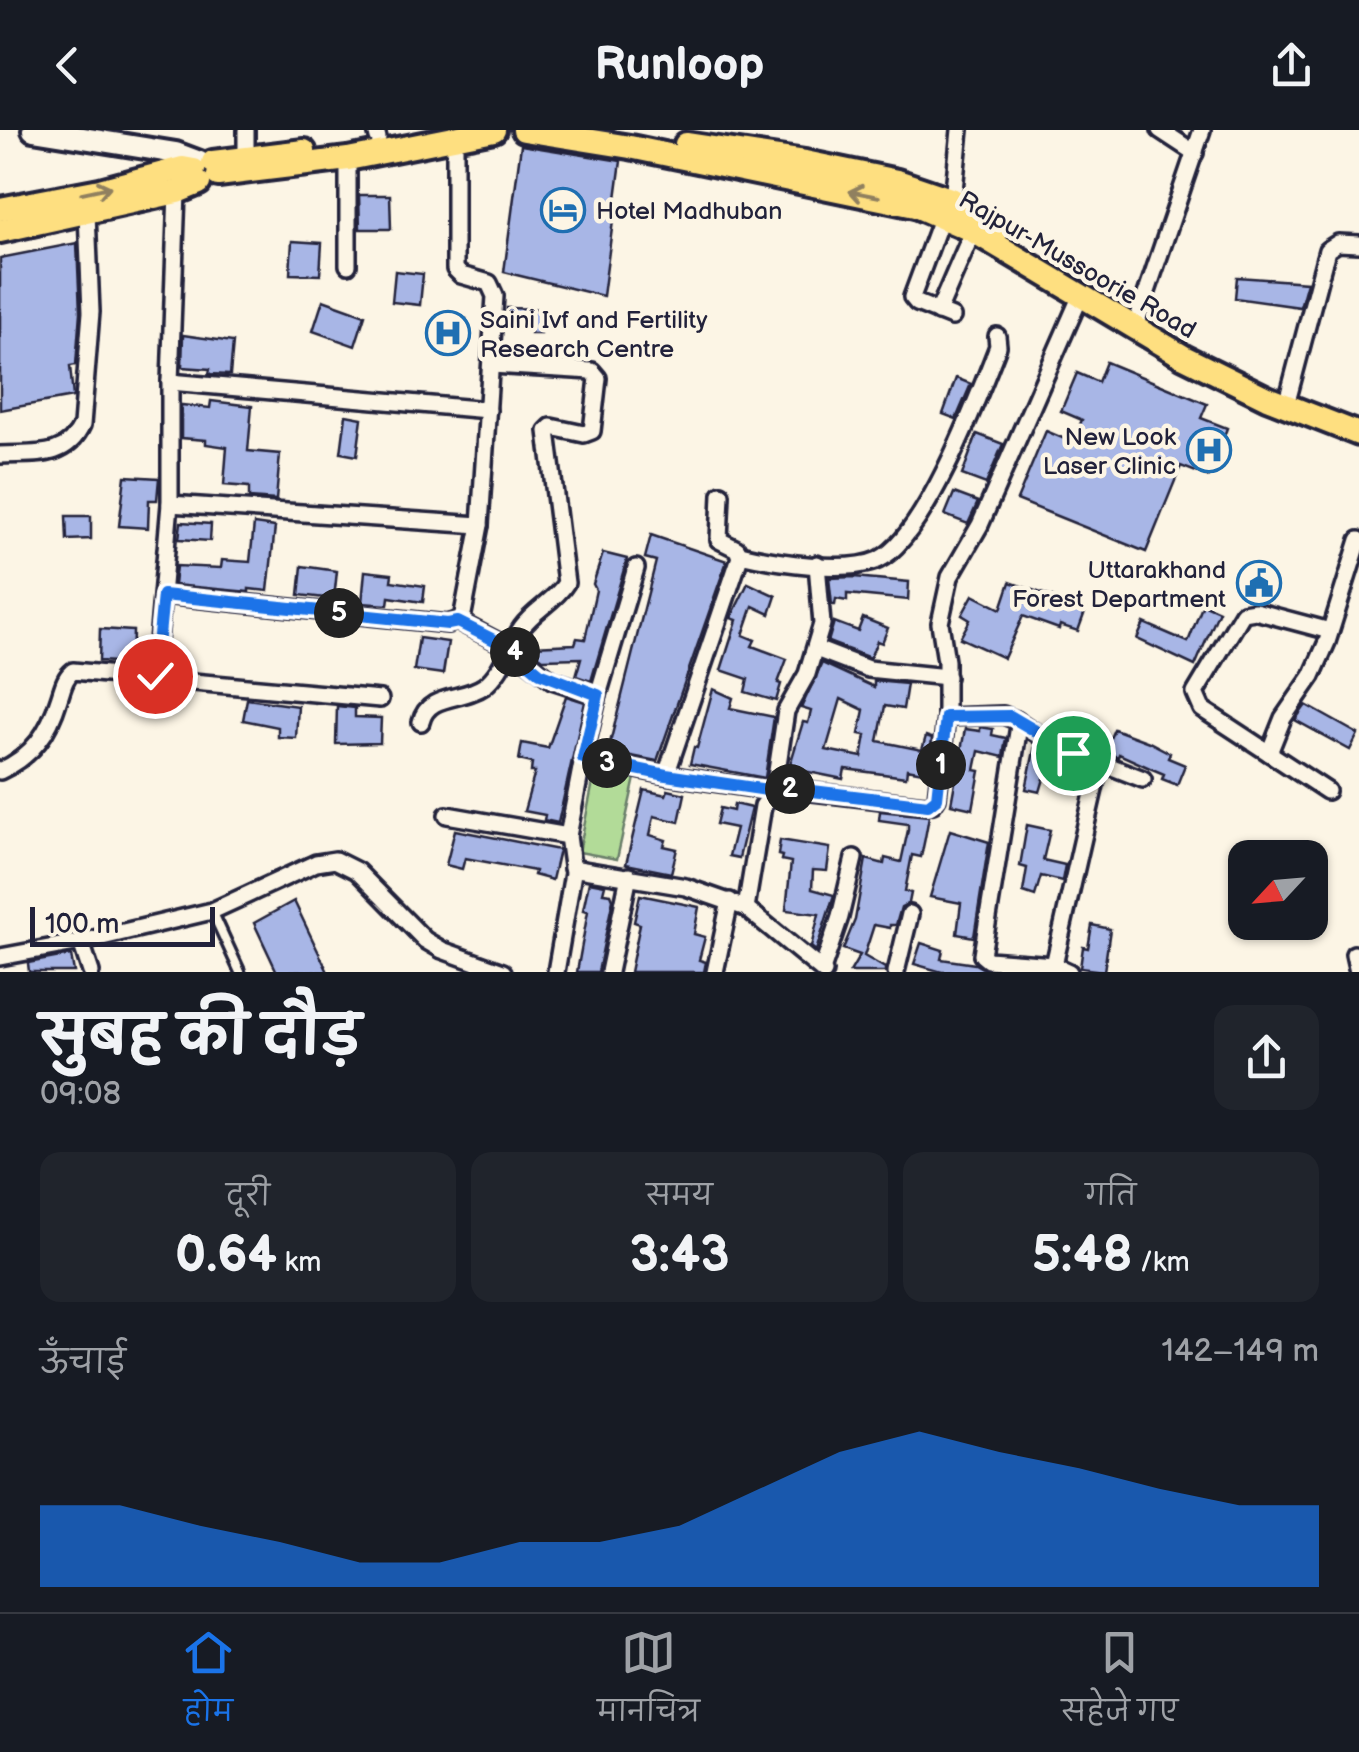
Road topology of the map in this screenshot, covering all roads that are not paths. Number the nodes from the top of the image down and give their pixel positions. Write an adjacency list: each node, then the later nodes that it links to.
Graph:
1 (36, 130): 15 (street)
2 (246, 130): 13 (street)
3 (426, 130): 10 (main road)
4 (494, 130): 11 (main road)
5 (524, 130): 17 (main road, Rajpur-Mussoorie Road, one-way to 5)
6 (593, 130): 17 (main road, Rajpur-Mussoorie Road)
7 (960, 130): 17 (street)
8 (1160, 130): 12 (street)
9 (1202, 130): 12 (street)
10 (377, 134): 13 (main road)
11 (455, 137): 14 (main road); 27 (street)
12 (1195, 153): 25 (street)
13 (246, 156): 15 (main road)
14 (348, 159): 15 (main road); 23 (street)
15 (205, 170): 16 (main road); 18 (main road, one-way to 15)
16 (177, 192): 19 (main road); 28 (street)
17 (947, 208): 21 (main road, Rajpur-Mussoorie Road); 21 (street); 25 (main road, Rajpur-Mussoorie Road)
18 (0, 209)
19 (87, 214): 20 (main road); 33 (street)
20 (0, 231)
21 (973, 231): 24 (main road, Rajpur-Mussoorie Road)
22 (1359, 244): 29 (street)
23 (348, 265)
24 (1081, 295): 32 (main road, Rajpur-Mussoorie Road); 47 (street)
25 (1138, 318): 29 (main road, Rajpur-Mussoorie Road)
26 (997, 336): 39 (street)
27 (491, 365): 30 (street); 44 (street)
28 (170, 382): 30 (street); 35 (street)
29 (1289, 394): 31 (main road, Rajpur-Mussoorie Road)
30 (488, 410): 36 (street)
31 (1359, 422)
32 (1359, 434)
33 (0, 454)
34 (721, 494): 38 (street)
35 (170, 504): 36 (street); 41 (street)
36 (480, 525): 42 (street)
37 (1359, 540): 43 (street)
38 (740, 554): 39 (street); 57 (street)
39 (817, 564): 45 (street)
40 (636, 568): 48 (street)
41 (163, 595): 42 (street); 46 (street)
42 (458, 622): 44 (street)
43 (1330, 631): 53 (street); 53 (street)
44 (510, 648): 48 (street); 52 (street)
45 (816, 649): 47 (street); 60 (street)
46 (155, 676): 49 (street); 56 (street)
47 (947, 678): 50 (street)
48 (598, 695): 54 (street)
49 (380, 699)
50 (946, 717): 51 (street); 60 (street)
51 (1016, 720): 55 (street); 72 (street)
52 (420, 722)
53 (1269, 753): 59 (street)
54 (583, 758): 57 (street); 62 (street)
55 (1100, 763): 58 (street); 72 (street)
56 (0, 770)
57 (666, 775): 60 (street)
58 (1143, 780)
59 (1327, 790)
60 (774, 791): 66 (street)
61 (447, 815): 62 (street)
62 (568, 836): 64 (street)
63 (854, 858): 73 (street)
64 (572, 868): 65 (street); 77 (street)
65 (629, 876): 66 (street); 78 (street)
66 (738, 904): 73 (street); 79 (street)
67 (212, 911): 69 (street); 75 (lane); 76 (street)
68 (910, 914): 80 (street)
69 (80, 942): 71 (street); 74 (street)
70 (1354, 954): 81 (street)
71 (0, 957)
72 (1061, 968)
73 (823, 971)
74 (92, 972)
75 (240, 972)
76 (503, 972)
77 (556, 972)
78 (609, 972)
79 (715, 972)
80 (896, 972)
81 (1358, 972)

